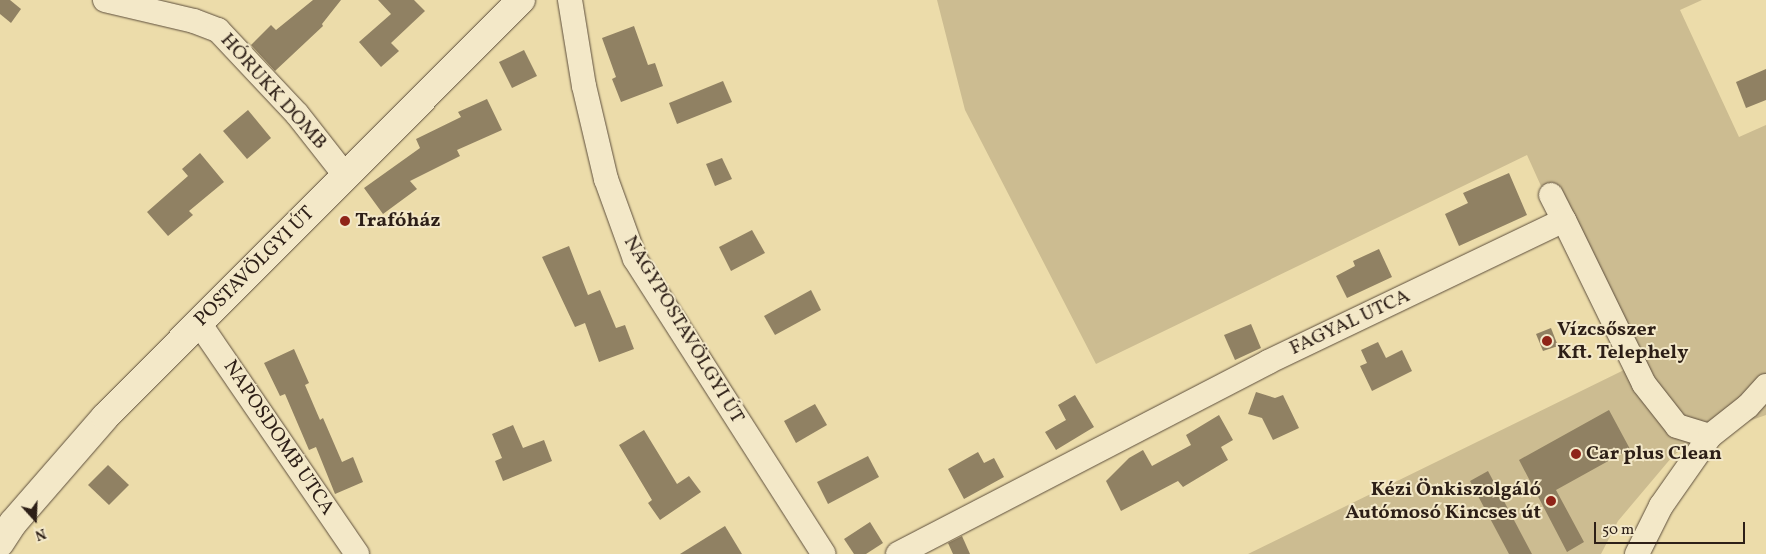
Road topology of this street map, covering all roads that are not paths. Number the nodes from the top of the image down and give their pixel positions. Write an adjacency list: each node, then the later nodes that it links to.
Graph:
1 (105, 0): 4 (street, HÓRUKK DOMB)
2 (520, 0): 4 (street, POSTAVÖLGYI ÚT)
3 (570, 0): 13 (street, NAGYPOSTAVÖLGYI ÚT)
4 (345, 175): 7 (street, POSTAVÖLGYI ÚT)
5 (1551, 195): 6 (street)
6 (1564, 220): 10 (street); 14 (street, FAGYAL UTCA)
7 (199, 323): 11 (street, POSTAVÖLGYI ÚT); 12 (street, NAPOSDOMB UTCA)
8 (1766, 386): 9 (street)
9 (1757, 402): 10 (street)
10 (1710, 436): 15 (street)
11 (0, 542)
12 (357, 554)
13 (824, 554)
14 (898, 554)
15 (1637, 554)

